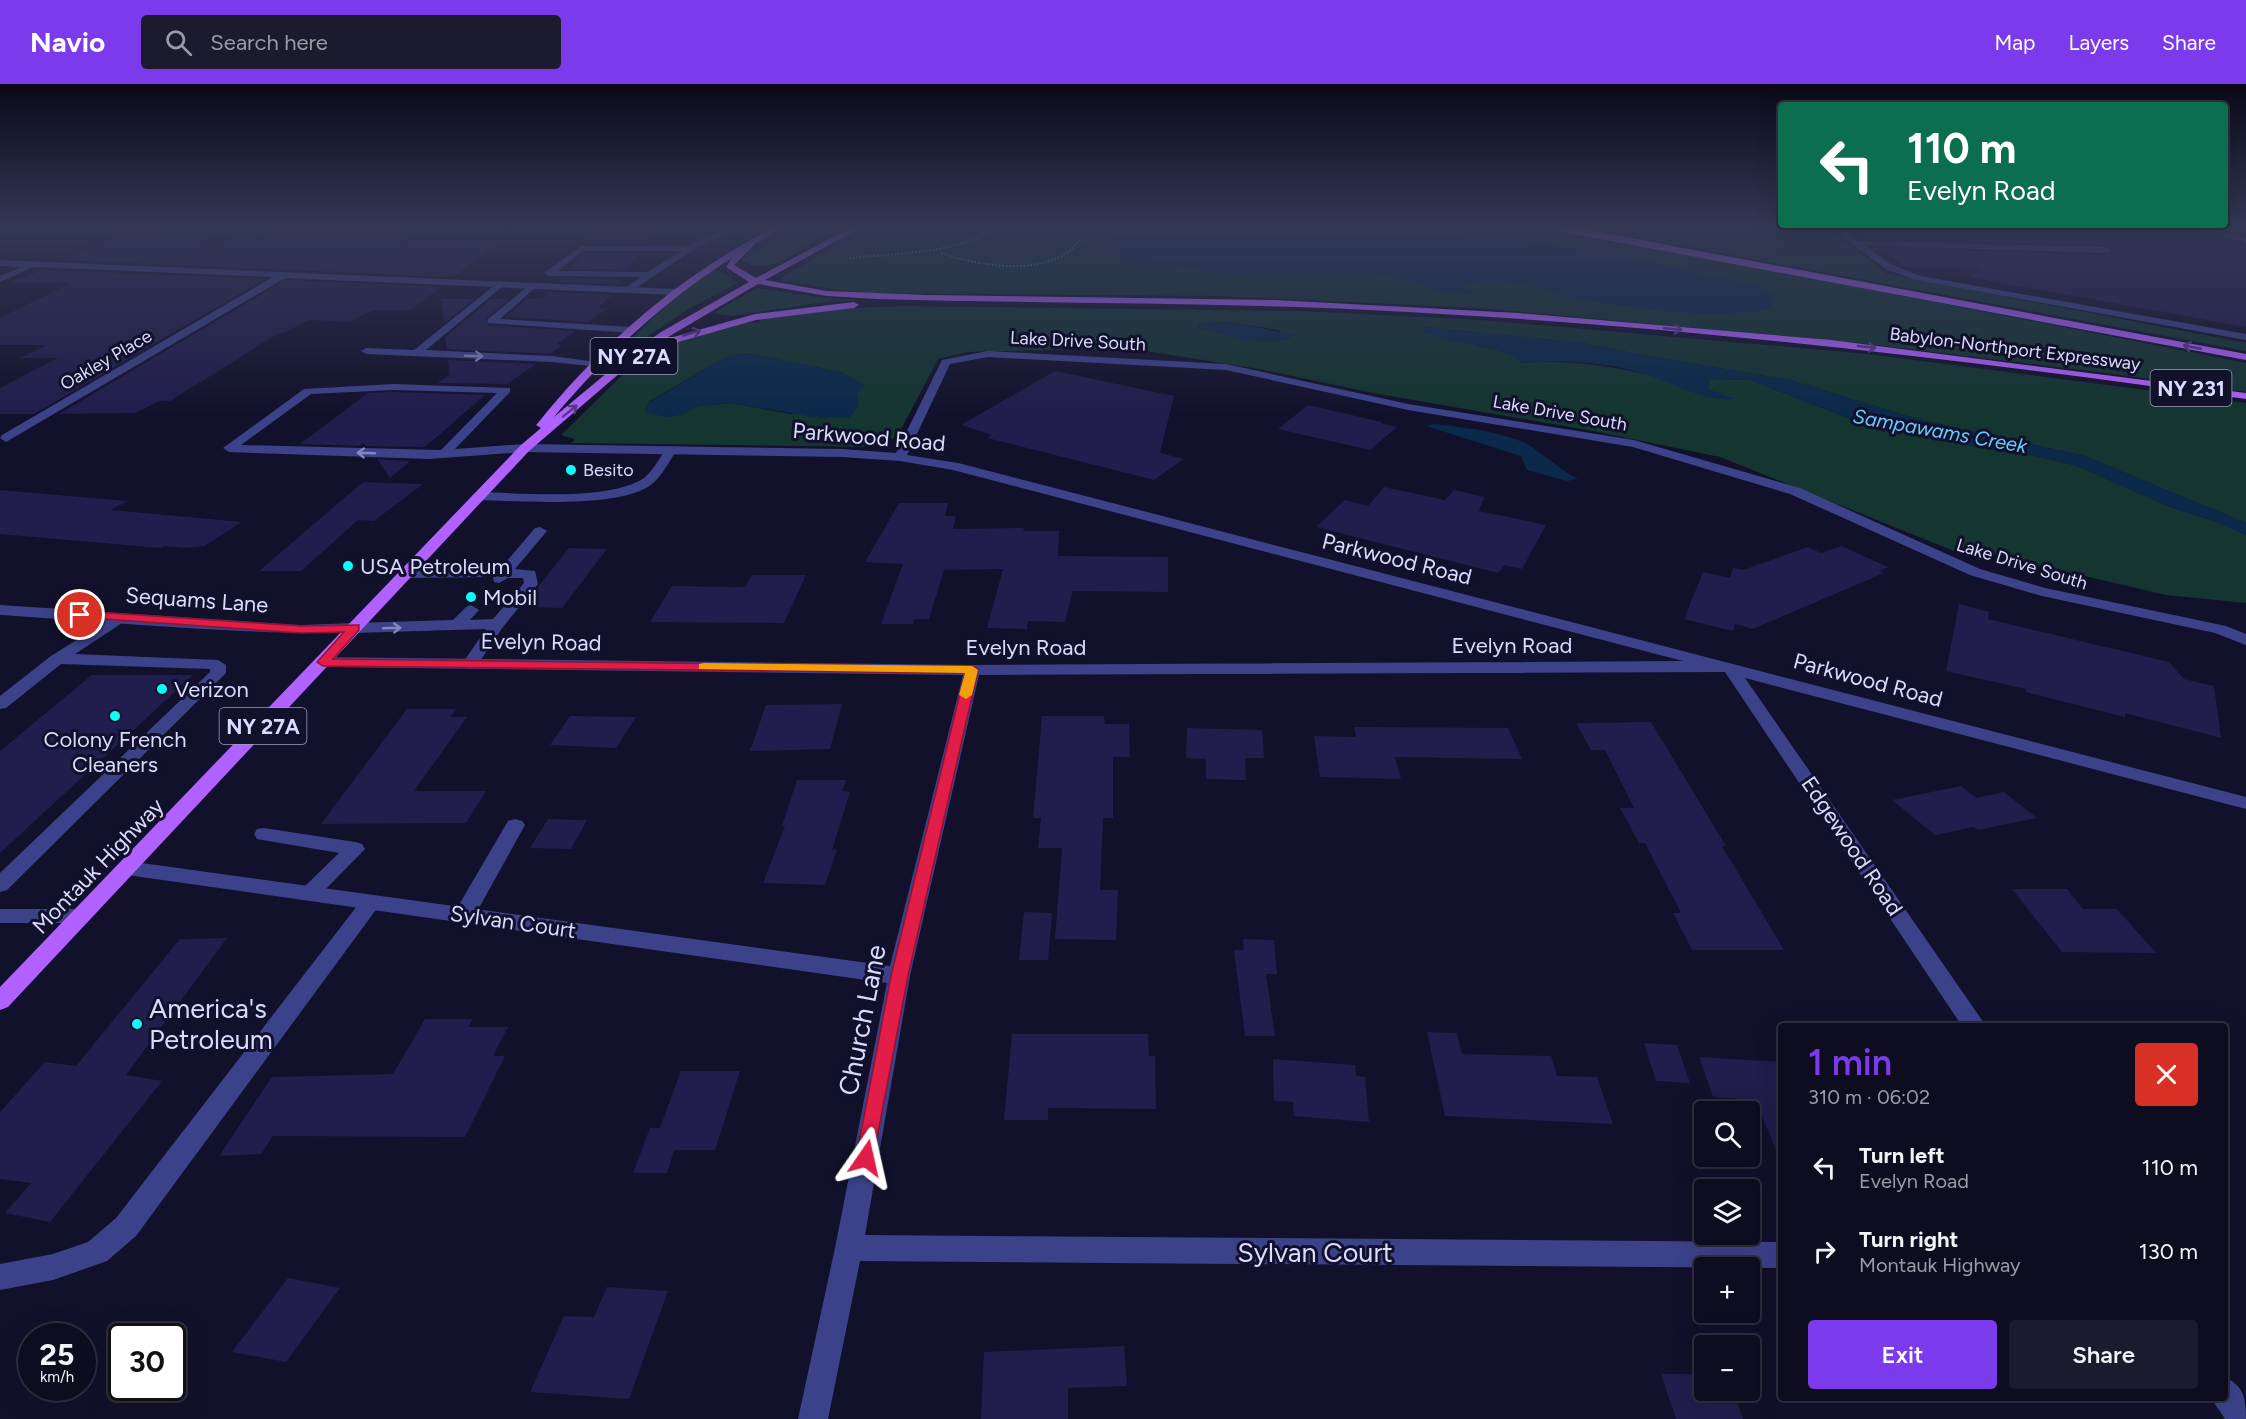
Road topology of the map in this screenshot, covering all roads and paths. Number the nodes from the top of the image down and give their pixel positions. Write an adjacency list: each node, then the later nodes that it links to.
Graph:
1 (260, 289): 21 (street, Oakley Place)
2 (494, 289): 17 (street)
3 (528, 289): 13 (street)
4 (611, 289): 10 (street)
5 (678, 289): 11 (main road, Montauk Highway / NY 27A)
6 (741, 289): 16 (main road, Montauk Highway / NY 27A)
7 (807, 289): 12 (main road)
8 (1892, 289): 18 (main road, Babylon-Northport Expressway / NY 231, one-way to 8)
9 (1977, 289): 14 (street)
10 (628, 290): 11 (street)
11 (674, 292): 13 (main road, Montauk Highway / NY 27A)
12 (1132, 300): 16 (main road, one-way to 12); 20 (main road, Babylon-Northport Expressway / NY 231, one-way to 20)
13 (632, 330): 19 (main road, Montauk Highway / NY 27A)
14 (2246, 337)
15 (366, 351): 17 (street)
16 (638, 353): 22 (main road, Montauk Highway / NY 27A, one-way to 16)
17 (415, 354): 19 (street, one-way to 19)
18 (2246, 357)
19 (596, 365): 22 (main road, Montauk Highway / NY 27A)
20 (2246, 396)
21 (6, 438)
22 (525, 448): 23 (street, Parkwood Road); 24 (street, Parkwood Road); 26 (main road, Montauk Highway / NY 27A)
23 (671, 450): 25 (street, Parkwood Road); 26 (street)
24 (444, 454): 24 (street, Parkwood Road, one-way to 24)
25 (900, 457): 39 (street, Lake Drive South); 43 (street, Parkwood Road)
26 (478, 496): 28 (main road, Montauk Highway / NY 27A)
27 (540, 531): 29 (street)
28 (406, 573): 29 (street); 38 (main road, Montauk Highway / NY 27A)
29 (504, 573): 30 (street); 35 (street)
30 (493, 585)
31 (0, 610): 34 (street, Sequams Lane)
32 (443, 610): 37 (street)
33 (471, 610): 36 (street)
34 (120, 618): 38 (street, Sequams Lane); 40 (street)
35 (497, 624): 36 (street, Sequams Lane); 42 (street)
36 (457, 625): 37 (street, Sequams Lane)
37 (429, 626): 38 (street, Sequams Lane, one-way to 37)
38 (354, 628): 41 (main road, Montauk Highway / NY 27A)
39 (2246, 640)
40 (57, 659): 45 (street); 50 (street)
41 (323, 662): 42 (street, Evelyn Road); 49 (main road, Montauk Highway / NY 27A)
42 (470, 664): 44 (street, Evelyn Road)
43 (1729, 666): 44 (street, Evelyn Road); 46 (street, Parkwood Road); 58 (street, Edgewood Road)
44 (972, 670): 56 (street, Church Lane)
45 (0, 704)
46 (2246, 803)
47 (515, 825): 53 (street)
48 (264, 834): 51 (street)
49 (127, 868): 51 (street, Sylvan Court); 55 (main road, Montauk Highway / NY 27A)
50 (0, 885)
51 (310, 893): 52 (street, Sylvan Court)
52 (371, 902): 53 (street, Sylvan Court); 61 (street)
53 (464, 915): 56 (street, Sylvan Court)
54 (0, 916): 55 (street)
55 (81, 916): 57 (main road, Montauk Highway / NY 27A)
56 (899, 976): 59 (street, Church Lane)
57 (0, 1001)
58 (1972, 1023)
59 (849, 1248): 60 (street, Sylvan Court); 63 (street, Church Lane)
60 (1778, 1255)
61 (0, 1277)
62 (2228, 1398): 64 (street)
63 (813, 1419)
64 (2243, 1419)

